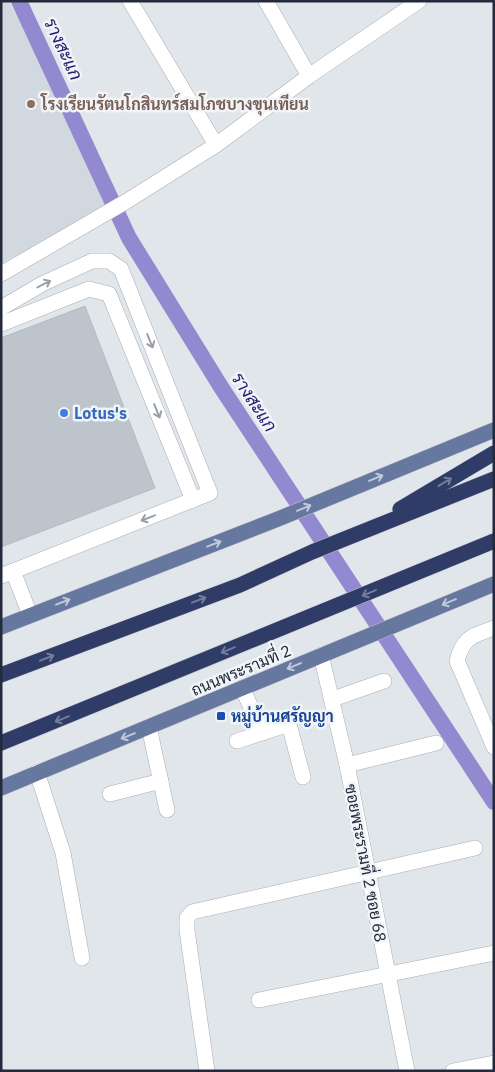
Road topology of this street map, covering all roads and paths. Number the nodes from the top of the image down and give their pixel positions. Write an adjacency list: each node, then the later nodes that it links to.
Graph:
1 (130, 1): 6 (street)
2 (266, 1): 5 (street)
3 (419, 1): 4 (street)
4 (400, 7): 5 (street)
5 (309, 76): 6 (street)
6 (216, 145): 7 (street)
7 (1, 274)
8 (1, 308): 13 (street, one-way to 13)
9 (1, 324): 13 (street, one-way to 13)
10 (494, 430): 18 (main road, one-way to 10)
11 (494, 453): 14 (highway, one-way to 11)
12 (494, 479): 14 (highway)
13 (193, 500): 16 (street, one-way to 16)
14 (358, 534): 22 (highway, one-way to 14)
15 (494, 541): 30 (highway, ถนนพระรามที่ 2, one-way to 30)
16 (7, 573): 18 (street)
17 (494, 584): 21 (main road, ถนนพระรามที่ 2, one-way to 21)
18 (30, 615): 19 (main road)
19 (1, 627)
20 (494, 628): 31 (street)
21 (321, 655): 24 (main road, ถนนพระรามที่ 2, one-way to 24); 25 (street, ซอยพระรามที่ 2 ซอย 68)
22 (1, 675)
23 (384, 681): 25 (street)
24 (242, 688): 26 (main road, ถนนพระรามที่ 2); 27 (street)
25 (333, 699): 32 (street, ซอยพระรามที่ 2 ซอย 68)
26 (149, 727): 33 (main road, ถนนพระรามที่ 2, one-way to 33); 35 (street)
27 (263, 733): 28 (street); 34 (street)
28 (237, 741)
29 (436, 743): 32 (street)
30 (1, 744)
31 (494, 747)
32 (346, 765): 40 (street, ซอยพระรามที่ 2 ซอย 68)
33 (37, 772): 36 (main road, ถนนพระรามที่ 2); 42 (street)
34 (303, 777)
35 (162, 781): 37 (street); 38 (street)
36 (1, 788)
37 (110, 794)
38 (167, 810)
39 (475, 848): 40 (street)
40 (367, 871): 43 (street, ซอยพระรามที่ 2 ซอย 68); 46 (street)
41 (494, 953): 43 (street)
42 (82, 958)
43 (388, 972): 44 (street); 47 (street, ซอยพระรามที่ 2 ซอย 68)
44 (259, 1000)
45 (494, 1063): 48 (street)
46 (207, 1071)
47 (407, 1071)
48 (453, 1071)

